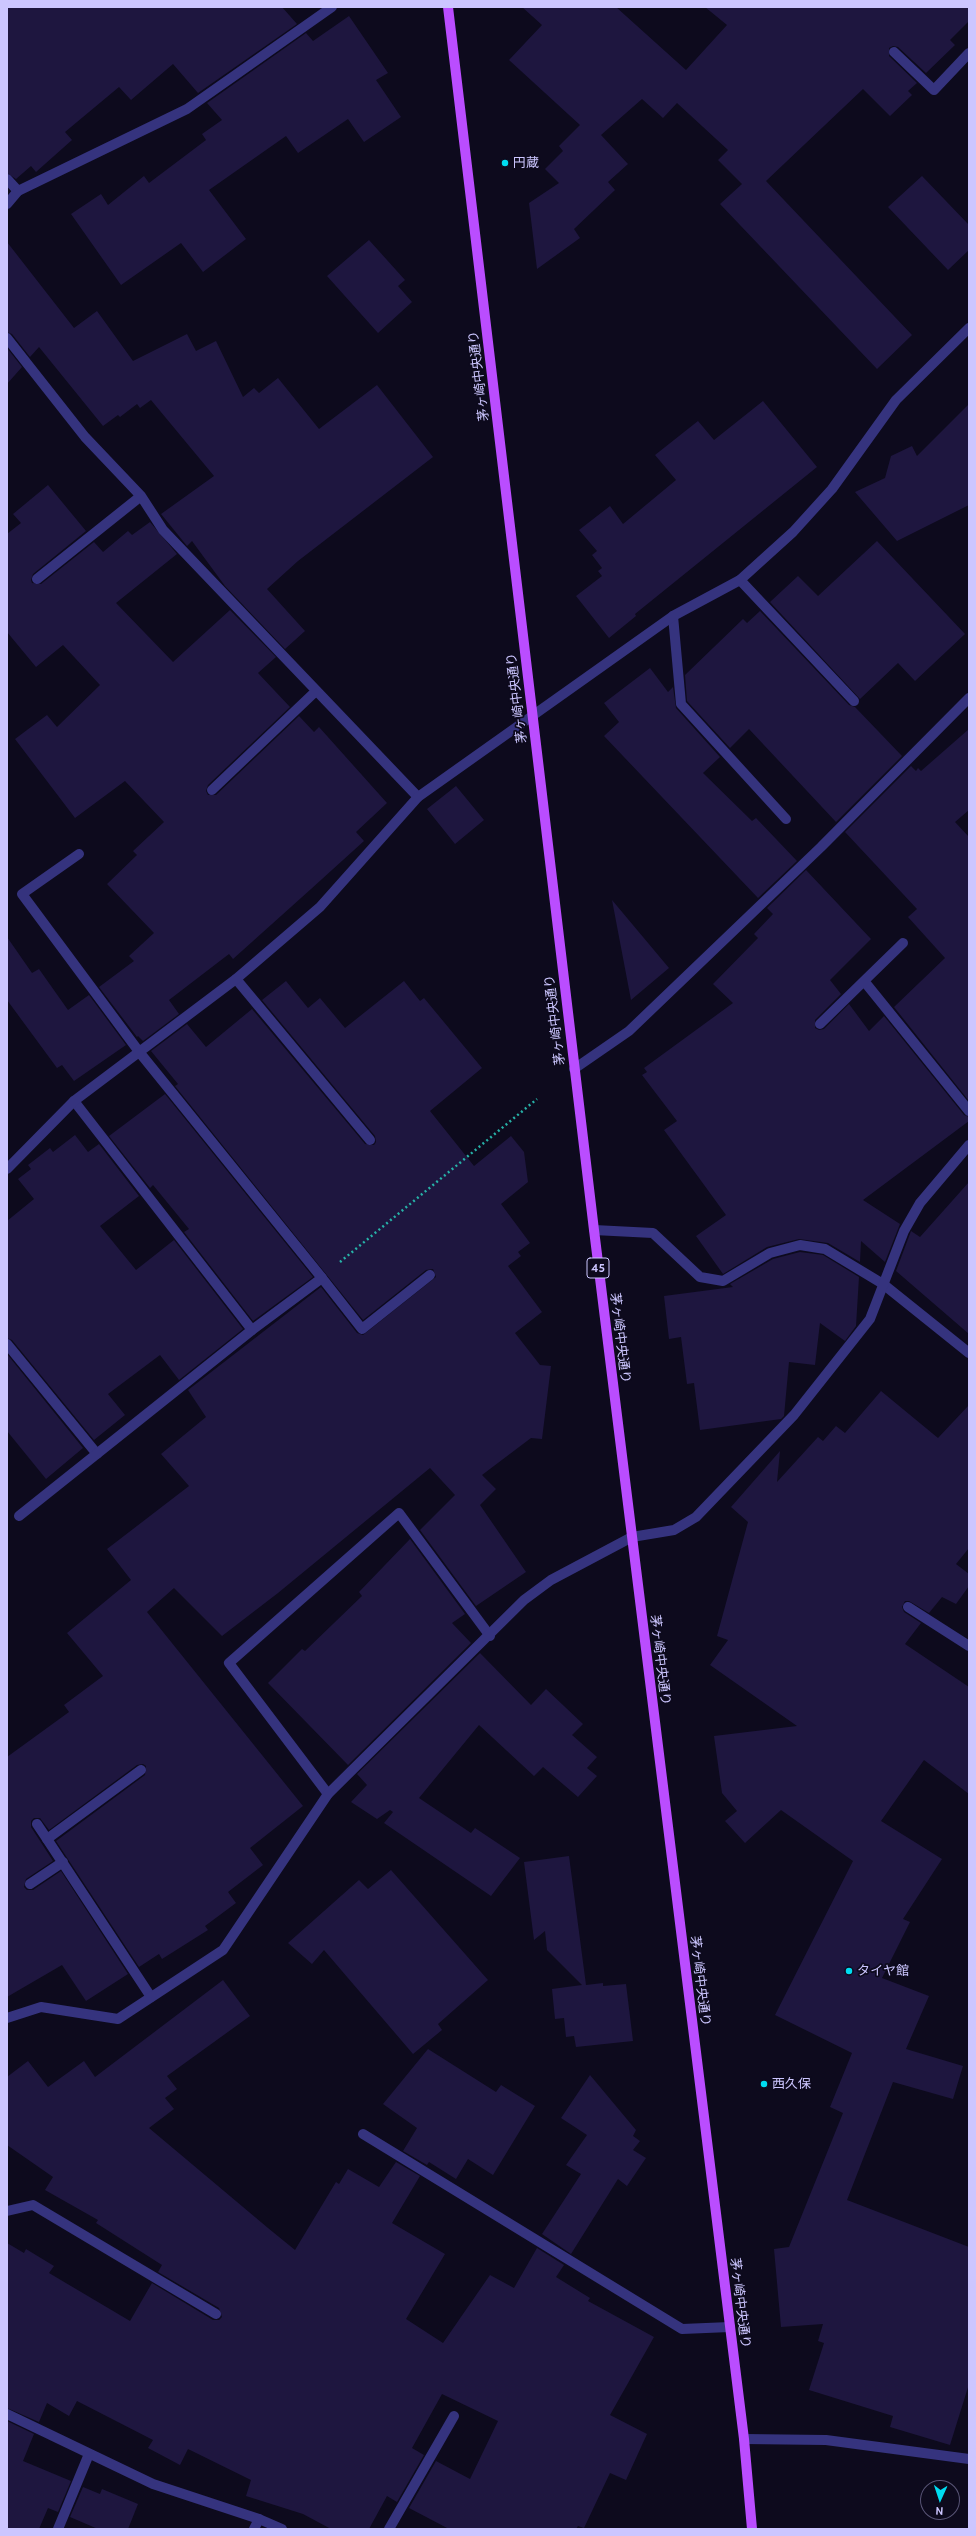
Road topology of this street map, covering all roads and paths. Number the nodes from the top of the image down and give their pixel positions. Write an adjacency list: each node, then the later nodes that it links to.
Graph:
1 (332, 7): 6 (street)
2 (448, 7): 17 (main road, 茅ヶ崎中央通り / 45)
3 (894, 52): 4 (street)
4 (969, 53)
5 (7, 179): 6 (street)
6 (18, 191): 7 (street)
7 (7, 204)
8 (969, 328): 12 (street)
9 (7, 338): 10 (street)
10 (141, 496): 11 (street); 14 (street)
11 (37, 579)
12 (740, 580): 13 (street); 16 (street)
13 (673, 616): 17 (street); 20 (street)
14 (316, 691): 18 (street); 19 (street)
15 (969, 698): 27 (street)
16 (854, 701)
17 (533, 717): 19 (street); 27 (main road, 茅ヶ崎中央通り / 45)
18 (212, 790)
19 (418, 798): 23 (street)
20 (786, 819)
21 (79, 854): 26 (street)
22 (903, 943): 24 (street)
23 (236, 979): 26 (street); 31 (street)
24 (864, 980): 25 (street); 30 (street)
25 (820, 1024)
26 (140, 1053): 29 (street); 36 (street)
27 (574, 1069): 34 (main road, 茅ヶ崎中央通り / 45)
28 (537, 1099): 36 (path)
29 (74, 1101): 33 (street); 38 (street)
30 (969, 1111)
31 (370, 1140)
32 (968, 1147): 37 (street)
33 (7, 1169)
34 (594, 1230): 37 (street); 43 (main road, 茅ヶ崎中央通り / 45)
35 (430, 1275): 36 (street)
36 (322, 1278): 38 (street)
37 (883, 1284): 40 (street); 43 (street)
38 (252, 1330): 41 (street)
39 (7, 1344): 41 (street)
40 (969, 1353)
41 (97, 1454): 42 (street)
42 (19, 1516)
43 (632, 1537): 45 (street); 58 (main road, 茅ヶ崎中央通り / 45)
44 (908, 1607): 46 (street)
45 (490, 1636): 48 (street); 48 (street)
46 (969, 1646)
47 (141, 1770): 50 (street)
48 (328, 1794): 53 (street)
49 (37, 1824): 50 (street)
50 (47, 1839): 51 (street)
51 (63, 1862): 52 (street); 53 (street)
52 (30, 1884)
53 (151, 1997): 54 (street)
54 (7, 2018)
55 (364, 2134): 58 (street)
56 (7, 2210): 57 (street)
57 (216, 2314)
58 (730, 2327): 61 (main road, 茅ヶ崎中央通り / 45)
59 (7, 2414): 62 (street)
60 (454, 2416): 68 (street)
61 (744, 2439): 63 (street); 69 (main road, 茅ヶ崎中央通り / 45)
62 (89, 2454): 64 (street); 65 (street)
63 (969, 2459)
64 (259, 2519): 66 (street); 67 (street)
65 (58, 2529)
66 (254, 2529)
67 (282, 2529)
68 (389, 2529)
69 (752, 2529)

